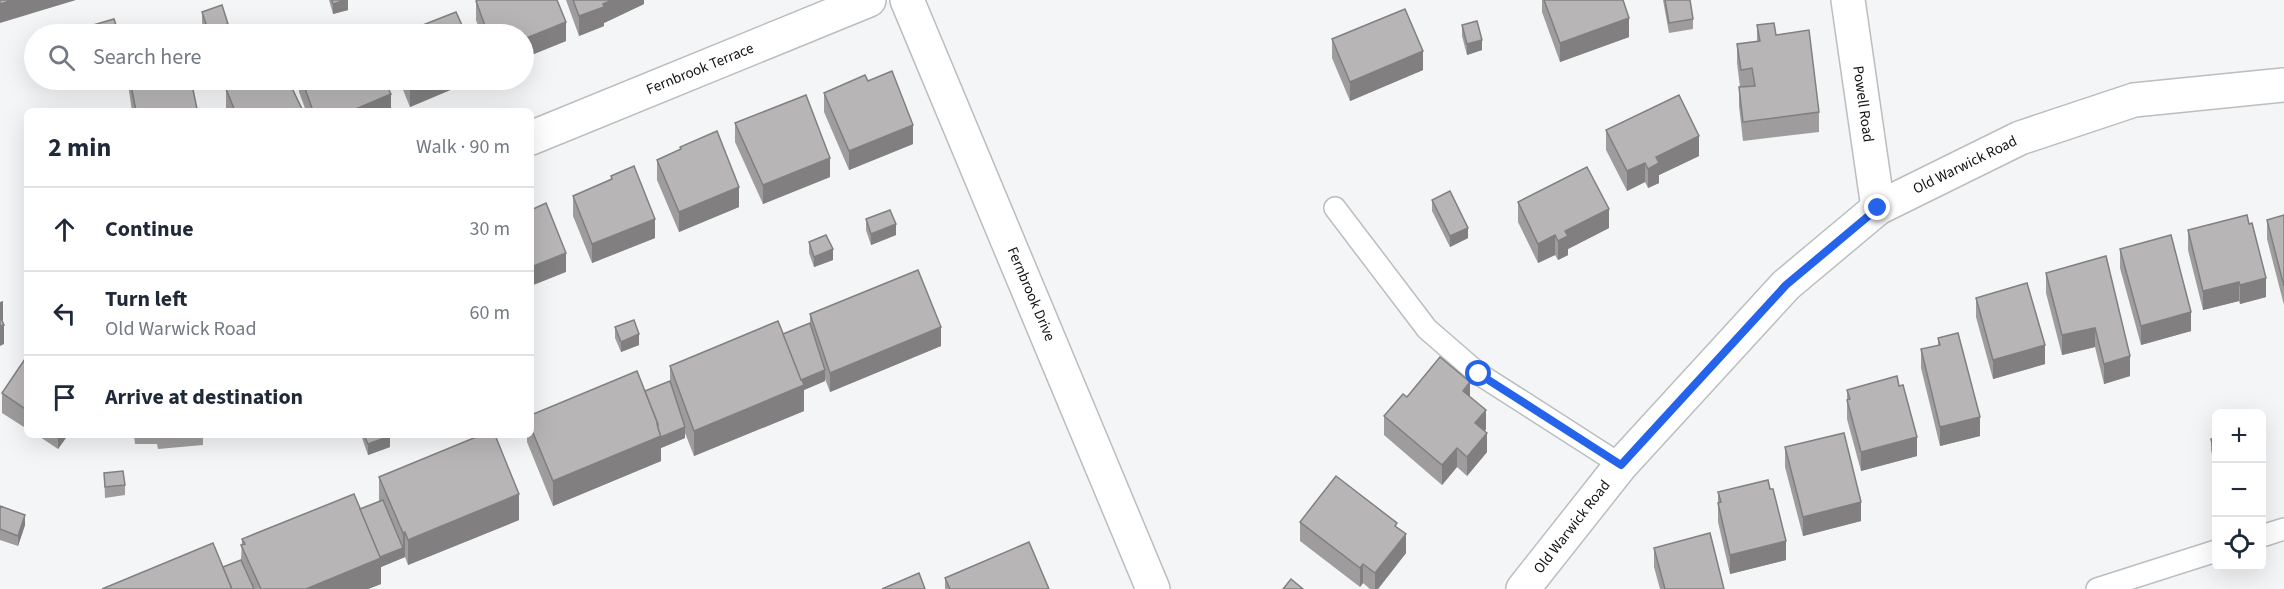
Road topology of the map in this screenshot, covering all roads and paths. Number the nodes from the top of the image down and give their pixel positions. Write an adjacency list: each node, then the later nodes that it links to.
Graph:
1 (870, 0): 5 (street, Fernbrook Terrace)
2 (907, 0): 12 (street, Fernbrook Drive)
3 (1848, 0): 7 (street, Powell Road)
4 (2284, 85): 7 (street, Old Warwick Road)
5 (534, 137)
6 (1335, 208): 8 (lane)
7 (1878, 208): 8 (street, Old Warwick Road)
8 (1621, 465): 13 (street, Old Warwick Road)
9 (2284, 529): 10 (lane)
10 (2266, 535)
11 (2212, 552): 14 (lane)
12 (1153, 589)
13 (1523, 589)
14 (2097, 589)

